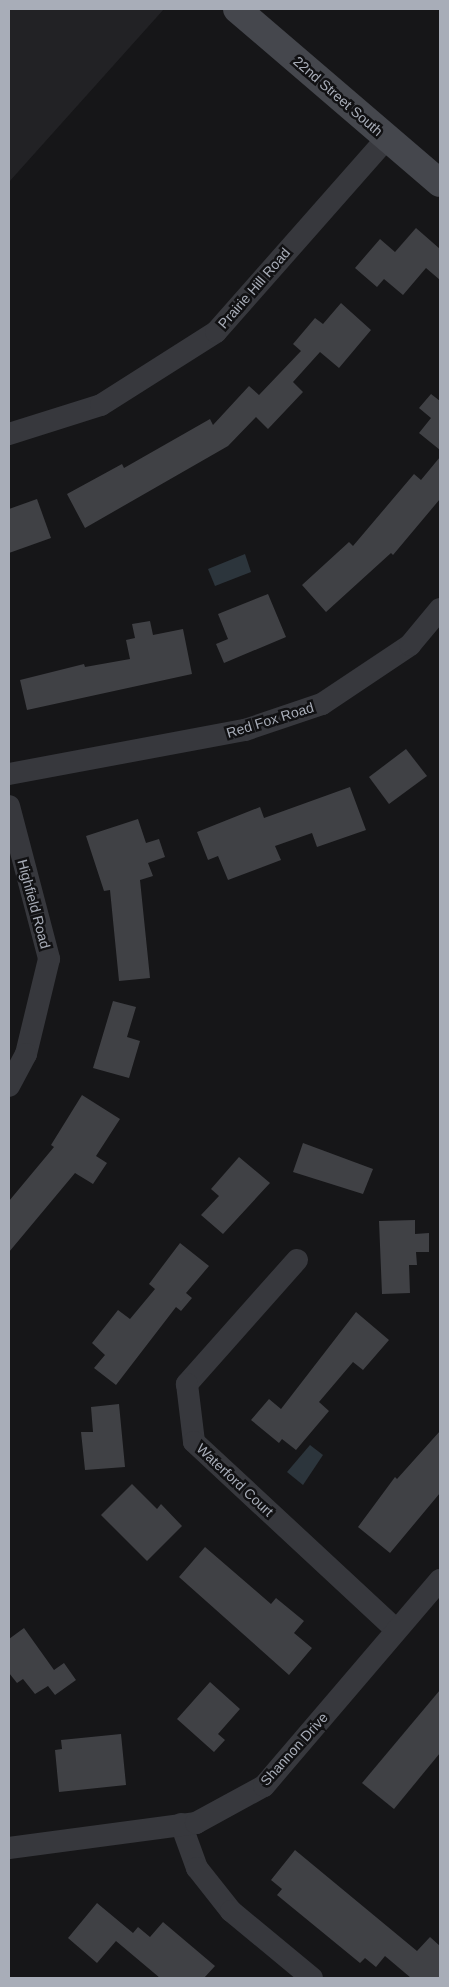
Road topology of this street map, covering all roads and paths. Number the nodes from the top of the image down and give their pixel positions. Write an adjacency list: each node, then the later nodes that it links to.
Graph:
1 (237, 9): 2 (street, 22nd Street South)
2 (387, 138): 3 (street, 22nd Street South); 4 (street, Prairie Hill Road)
3 (440, 183)
4 (9, 434)
5 (440, 609): 6 (street, Red Fox Road)
6 (9, 774)
7 (9, 806): 8 (street, Highfield Road)
8 (9, 1086)
9 (297, 1260): 11 (street, Waterford Court)
10 (440, 1580): 11 (street, Shannon Drive)
11 (396, 1630): 12 (street, Shannon Drive)
12 (181, 1824): 13 (street, Shannon Drive); 14 (street)
13 (9, 1848)
14 (312, 1978)

